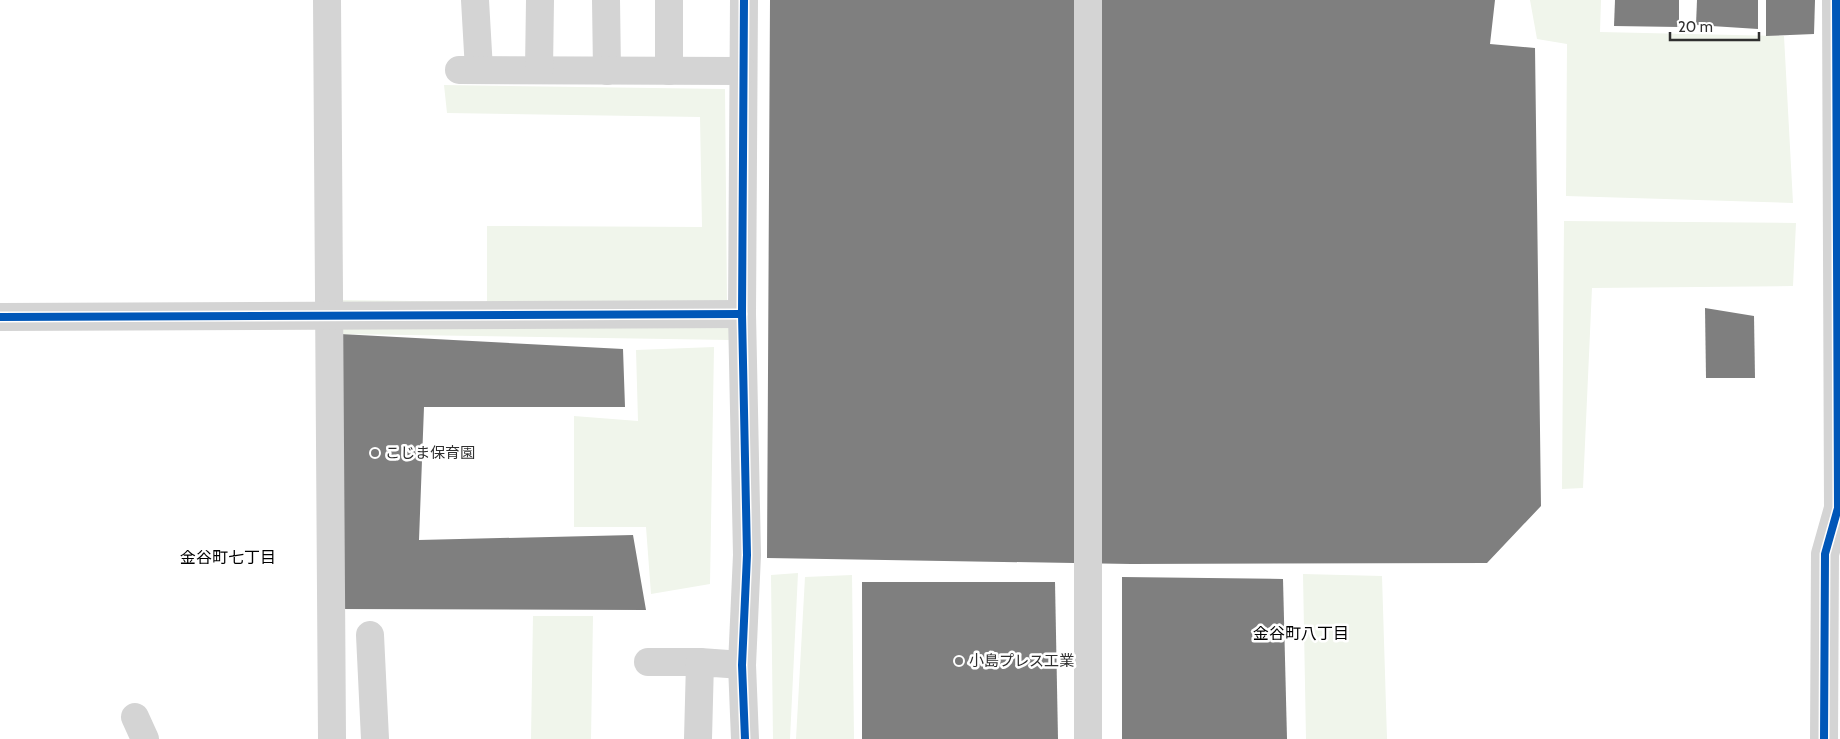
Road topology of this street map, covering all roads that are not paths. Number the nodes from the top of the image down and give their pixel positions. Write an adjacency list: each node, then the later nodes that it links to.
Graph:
1 (328, 0): 14 (street)
2 (475, 0): 9 (street)
3 (540, 0): 9 (street)
4 (606, 0): 10 (street)
5 (670, 0): 11 (street)
6 (744, 0): 12 (street)
7 (1088, 0): 25 (street)
8 (1836, 0): 16 (street)
9 (539, 70): 10 (street)
10 (607, 71): 11 (street)
11 (669, 71): 12 (street)
12 (743, 72): 13 (street)
13 (742, 314): 14 (street); 20 (street)
14 (331, 316): 15 (street); 21 (street)
15 (0, 317)
16 (1832, 554): 26 (street)
17 (370, 635): 22 (street)
18 (648, 662): 19 (street)
19 (700, 662): 20 (street); 23 (street)
20 (742, 665): 24 (street)
21 (332, 739)
22 (376, 739)
23 (698, 739)
24 (745, 739)
25 (1088, 739)
26 (1824, 739)

